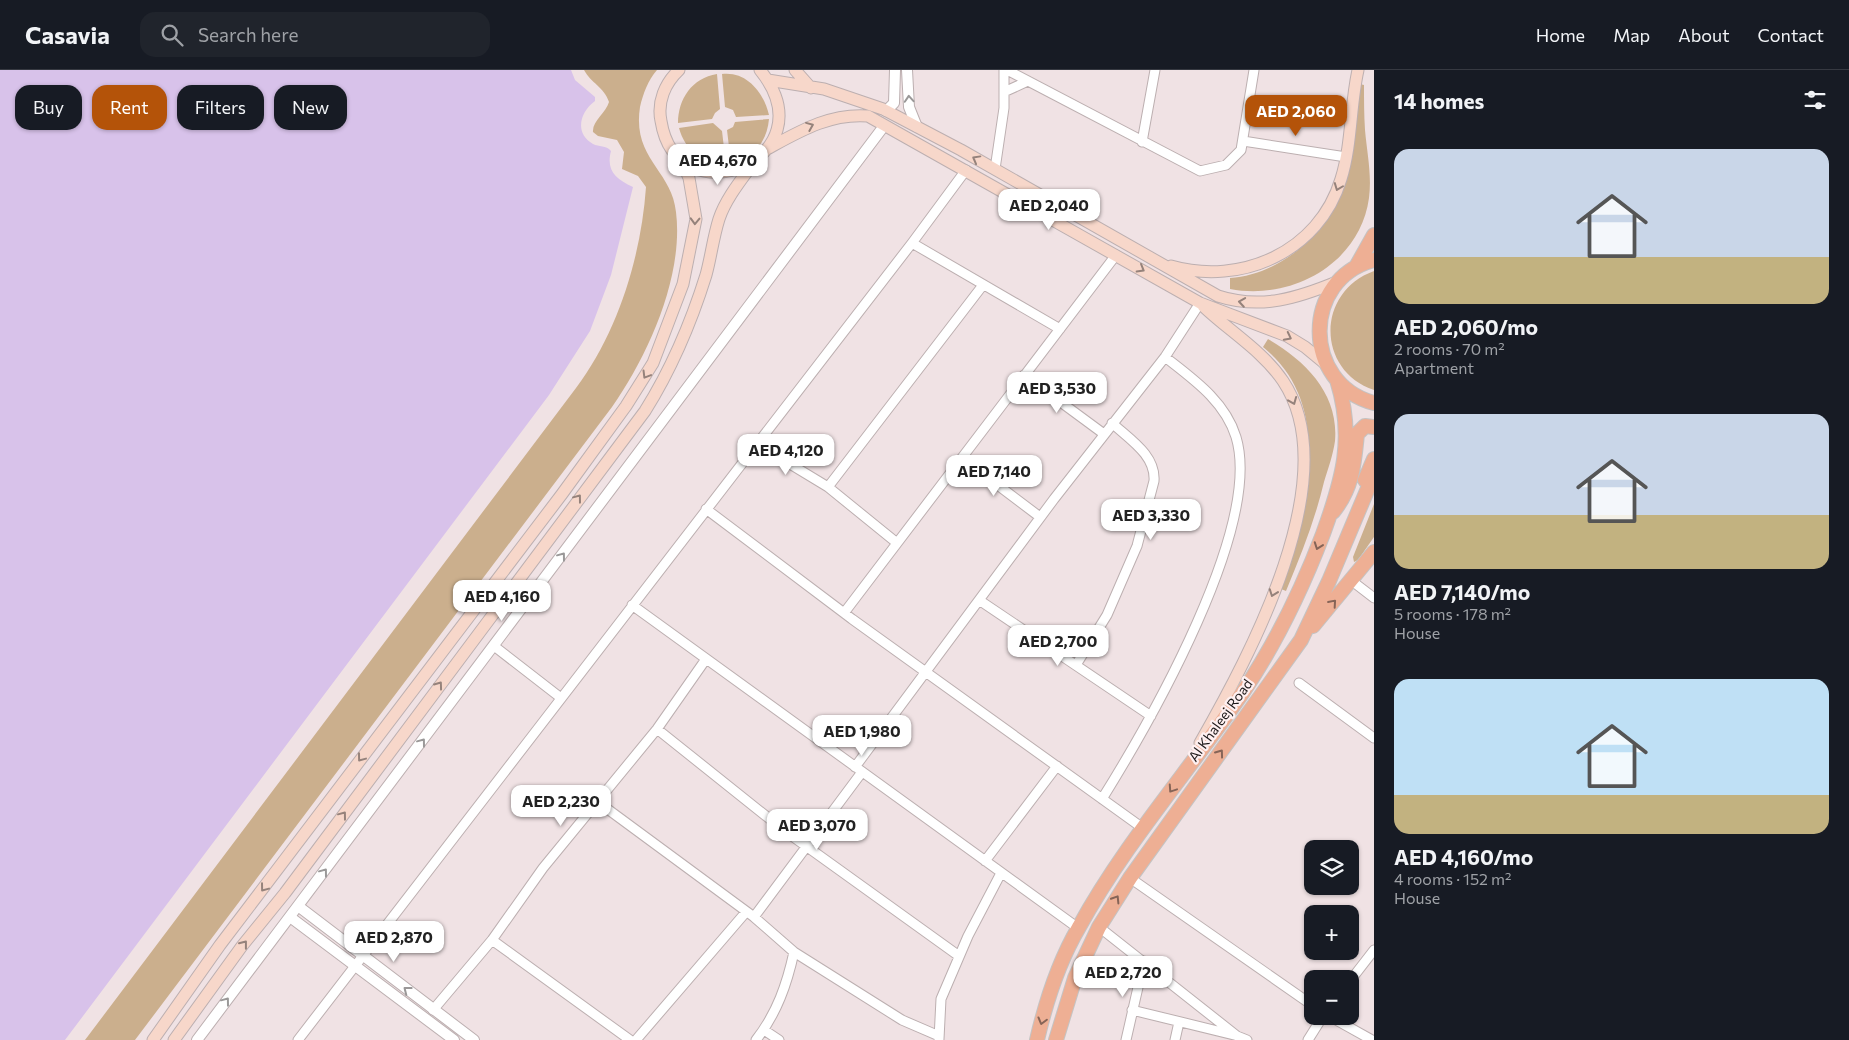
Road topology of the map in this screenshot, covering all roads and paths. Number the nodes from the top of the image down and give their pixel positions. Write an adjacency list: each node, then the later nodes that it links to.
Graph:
1 (679, 70): 21 (main road)
2 (760, 70): 10 (main road)
3 (795, 70): 12 (main road)
4 (895, 70): 14 (street)
5 (907, 70): 16 (street, one-way to 5)
6 (1006, 70): 11 (street); 13 (street)
7 (1155, 70): 18 (street)
8 (1254, 70): 17 (street)
9 (1358, 70): 20 (main road)
10 (768, 80): 12 (main road); 19 (main road)
11 (1028, 81): 13 (street); 18 (street)
12 (811, 88): 14 (main road)
13 (1004, 92): 23 (street)
14 (886, 111): 16 (main road)
15 (884, 126): 19 (main road, one-way to 15); 24 (main road); 60 (street, one-way to 15)
16 (917, 127): 23 (main road, one-way to 16)
17 (1243, 141): 18 (street); 20 (street)
18 (1142, 142)
19 (767, 149): 22 (main road)
20 (1346, 157): 29 (main road, one-way to 29)
21 (680, 158): 22 (main road); 101 (main road, one-way to 101)
22 (755, 161): 102 (main road, one-way to 22)
23 (995, 169): 29 (main road)
24 (966, 170): 26 (street); 27 (main road)
25 (1374, 235): 30 (main road)
26 (912, 243): 32 (street); 43 (street)
27 (1116, 255): 33 (main road, one-way to 33); 34 (street)
28 (1374, 260): 30 (main road)
29 (1156, 262): 31 (main road, one-way to 29)
30 (1356, 267): 31 (main road)
31 (1339, 281): 36 (main road)
32 (983, 285): 34 (street); 47 (street)
33 (1200, 303): 35 (street); 36 (main road, one-way to 36); 70 (main road, one-way to 70)
34 (1060, 329): 37 (street)
35 (1164, 357): 40 (street); 66 (street)
36 (1328, 366): 38 (main road)
37 (1024, 375): 42 (street); 44 (street)
38 (1337, 380): 39 (main road); 49 (main road, Al Khaleej Road)
39 (1374, 404)
40 (1112, 423): 42 (street); 62 (street)
41 (1374, 427): 49 (main road)
42 (1104, 434): 50 (street)
43 (757, 444): 47 (street); 48 (street)
44 (962, 458): 50 (street); 52 (street)
45 (1374, 459): 51 (main road)
46 (1374, 474): 51 (main road, Al Khaleej Road)
47 (828, 487): 52 (street)
48 (706, 509): 57 (street); 58 (street)
49 (1329, 516): 70 (main road, Al Khaleej Road, one-way to 70)
50 (1040, 517): 56 (street)
51 (1351, 526): 59 (main road, Al Khaleej Road)
52 (897, 543): 58 (street)
53 (1374, 552): 54 (main road)
54 (1352, 581): 55 (street); 59 (main road, one-way to 54)
55 (1374, 598)
56 (979, 600): 62 (street); 63 (street)
57 (632, 605): 61 (street); 65 (street)
58 (844, 613): 63 (street)
59 (1302, 640): 78 (main road, Al Khaleej Road, one-way to 59)
60 (494, 646): 65 (street); 79 (street, one-way to 60)
61 (706, 659): 67 (street); 71 (street)
62 (1076, 665): 66 (street)
63 (925, 671): 69 (street); 71 (street)
64 (1299, 683): 68 (street)
65 (561, 698): 87 (street)
66 (1150, 716): 72 (street)
67 (657, 729): 73 (street); 75 (street)
68 (1374, 738)
69 (1057, 766): 72 (street); 76 (street)
70 (1186, 767): 74 (main road, Al Khaleej Road, one-way to 74)
71 (859, 769): 75 (street); 76 (street)
72 (1102, 798): 74 (street)
73 (598, 802): 80 (street); 84 (street)
74 (1144, 829): 83 (main road, Al Khaleej Road)
75 (805, 846): 80 (street); 88 (street)
76 (985, 861): 77 (street)
77 (1001, 873): 83 (street); 88 (street)
78 (1130, 878): 82 (main road, Al Khaleej Road, one-way to 78); 92 (street)
79 (298, 906): 81 (street); 87 (street)
80 (750, 914): 86 (street); 108 (street)
81 (290, 917): 90 (street); 103 (street, one-way to 81)
82 (1099, 927): 89 (street); 112 (main road, Al Khaleej Road)
83 (1078, 928): 111 (main road, Al Khaleej Road, one-way to 111)
84 (492, 940): 93 (street); 107 (street)
85 (1374, 950): 91 (street)
86 (794, 952): 98 (street); 99 (street)
87 (363, 955): 90 (street); 93 (street, one-way to 87)
88 (959, 956): 99 (street)
89 (1144, 961): 94 (street); 100 (street)
90 (355, 966): 104 (street); 105 (street)
91 (1359, 970)
92 (1304, 999)
93 (434, 1010): 106 (street)
94 (1132, 1010): 95 (street); 113 (street)
95 (1179, 1022): 100 (street); 114 (street)
96 (1317, 1025): 116 (street)
97 (1345, 1025): 117 (street)
98 (764, 1030): 109 (street); 110 (street)
99 (939, 1038)
100 (1237, 1038): 115 (street)
101 (153, 1040)
102 (174, 1040)
103 (197, 1040)
104 (299, 1040)
105 (454, 1040)
106 (474, 1040)
107 (630, 1040)
108 (636, 1040)
109 (756, 1040)
110 (778, 1040)
111 (1037, 1040)
112 (1056, 1040)
113 (1126, 1040)
114 (1175, 1040)
115 (1247, 1040)
116 (1308, 1040)
117 (1372, 1040)

